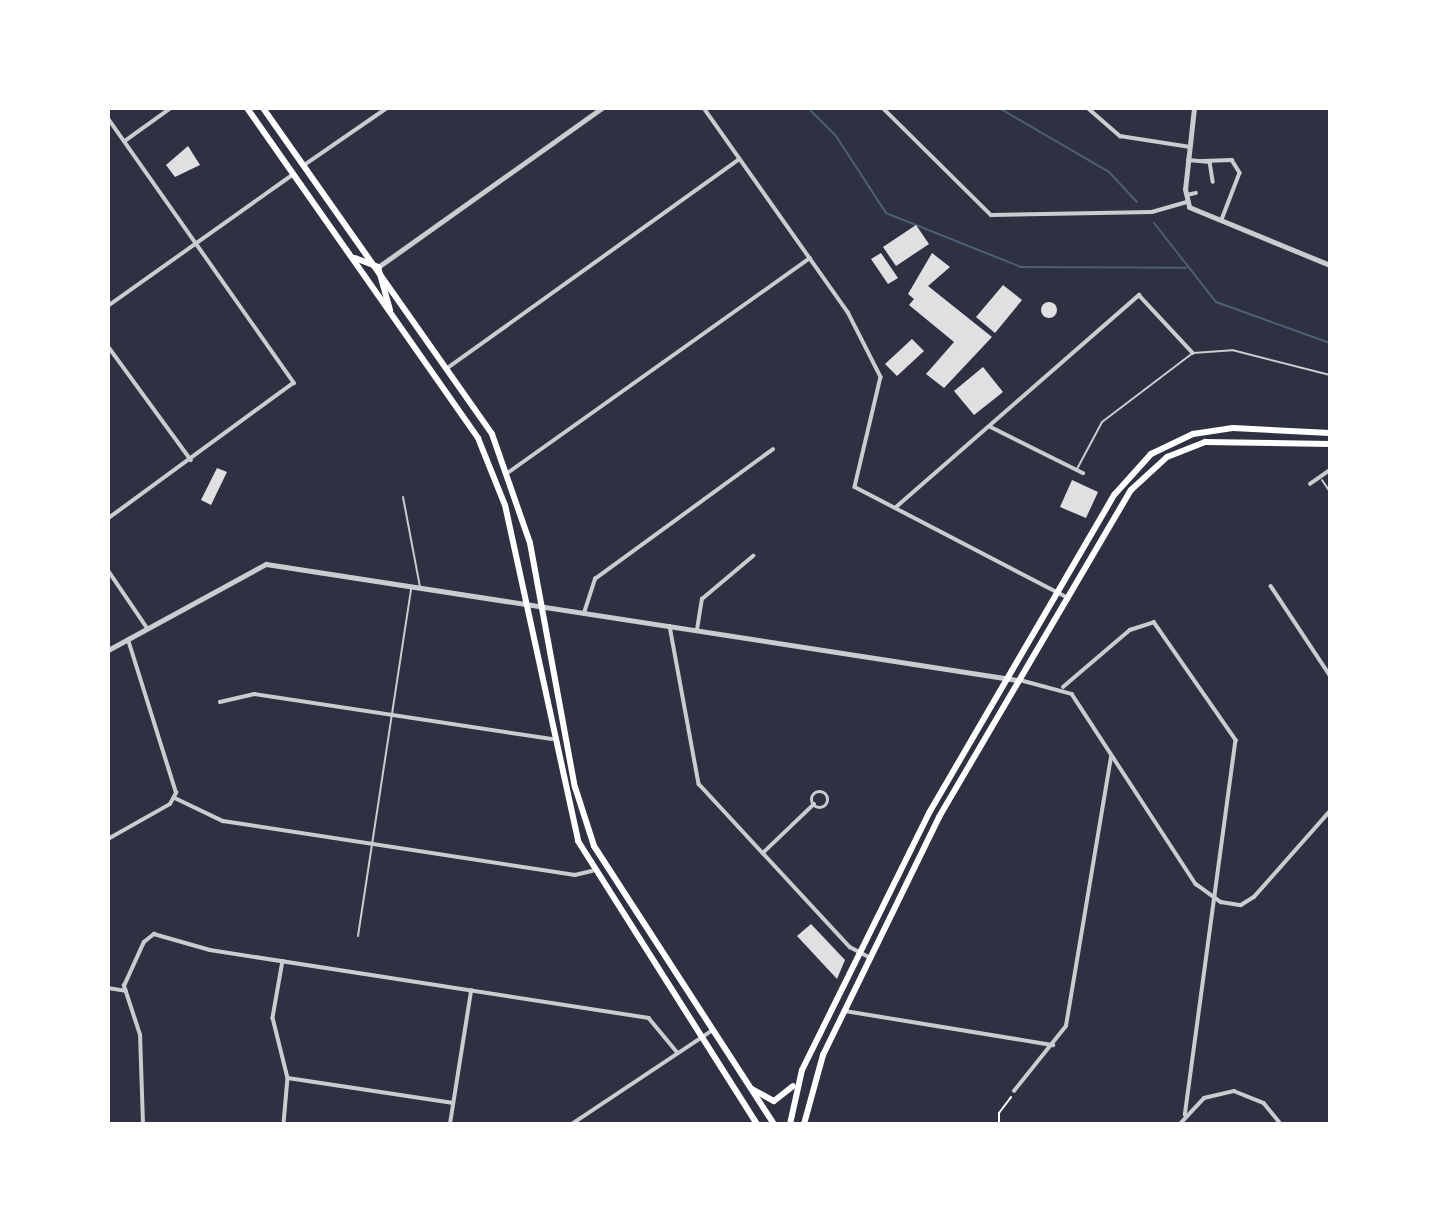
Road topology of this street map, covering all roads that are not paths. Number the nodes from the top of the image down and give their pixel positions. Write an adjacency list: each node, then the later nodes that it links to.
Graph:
1 (172, 108): 11 (street)
2 (247, 108): 17 (highway)
3 (263, 108): 16 (highway)
4 (387, 108): 16 (street)
5 (602, 108): 26 (street)
6 (704, 108): 13 (street)
7 (883, 108): 20 (street)
8 (1088, 108): 12 (street)
9 (1194, 108): 12 (street)
10 (108, 118): 11 (street)
11 (125, 141): 22 (street)
12 (1190, 147): 14 (street)
13 (739, 159): 24 (street); 31 (street)
14 (1188, 160): 15 (street); 20 (street)
15 (1202, 161): 18 (street); 21 (street)
16 (303, 166): 26 (highway)
17 (294, 174): 22 (street); 23 (highway)
18 (1213, 181)
19 (1196, 193): 20 (street)
20 (1186, 199): 21 (street)
21 (1221, 222): 25 (street)
22 (198, 243): 27 (street); 37 (street)
23 (352, 256): 26 (highway); 28 (highway)
24 (810, 258): 40 (street); 46 (street)
25 (1329, 265)
26 (378, 267): 28 (highway); 31 (highway)
27 (108, 306)
28 (390, 310): 55 (highway)
29 (108, 346): 37 (street)
30 (1193, 353): 32 (lane); 33 (street); 38 (lane)
31 (449, 367): 40 (highway)
32 (1329, 375)
33 (990, 426): 38 (street); 46 (street)
34 (1329, 433): 53 (highway)
35 (1329, 444): 54 (highway)
36 (773, 449): 57 (street)
37 (191, 460): 47 (street)
38 (1076, 470): 41 (street)
39 (1329, 470): 42 (street)
40 (509, 472): 56 (highway)
41 (1083, 473)
42 (1322, 480): 43 (street); 44 (lane)
43 (1310, 484)
44 (1329, 492)
45 (403, 497): 52 (lane)
46 (895, 508): 53 (street)
47 (108, 519)
48 (753, 556): 60 (street)
49 (108, 570): 58 (street)
50 (1271, 586): 63 (street)
51 (411, 587): 52 (street); 58 (street); 68 (lane)
52 (420, 588): 55 (street)
53 (1058, 593): 54 (street); 64 (highway)
54 (1066, 597): 65 (highway)
55 (526, 605): 56 (street); 69 (highway)
56 (542, 607): 57 (street); 87 (highway)
57 (584, 613): 59 (street)
58 (146, 626): 61 (street)
59 (670, 626): 60 (street); 76 (street)
60 (697, 630): 64 (street)
61 (128, 640): 62 (street); 71 (street)
62 (108, 650)
63 (1329, 676)
64 (1004, 678): 65 (street); 80 (highway)
65 (1017, 680): 66 (street); 81 (highway)
66 (1063, 687): 70 (street); 78 (street)
67 (220, 702): 68 (street)
68 (391, 715): 69 (street); 75 (lane)
69 (552, 739): 77 (highway)
70 (1111, 757): 78 (street); 89 (street)
71 (175, 798): 74 (street); 75 (street)
72 (814, 804): 72 (street); 76 (street)
73 (1329, 811): 78 (street)
74 (108, 839)
75 (372, 844): 77 (street); 79 (lane)
76 (764, 852): 80 (street)
77 (592, 871): 88 (highway)
78 (1214, 899): 96 (street)
79 (358, 936)
80 (859, 952): 81 (street); 91 (highway)
81 (869, 957): 86 (highway)
82 (283, 961): 84 (street); 85 (street); 92 (street)
83 (108, 988): 85 (street)
84 (471, 990): 90 (street); 95 (street)
85 (126, 991): 97 (street)
86 (843, 1010): 89 (street); 104 (highway)
87 (713, 1029): 88 (street); 93 (highway)
88 (702, 1037): 90 (street); 101 (highway)
89 (1053, 1045): 94 (street)
90 (678, 1053): 100 (street)
91 (800, 1075): 93 (highway); 103 (highway)
92 (288, 1078): 95 (street); 98 (street)
93 (748, 1085): 102 (highway)
94 (1014, 1091)
95 (453, 1103): 99 (street)
96 (1185, 1115): 105 (street); 106 (street)
97 (143, 1124)
98 (284, 1124)
99 (450, 1124)
100 (572, 1124)
101 (757, 1124)
102 (774, 1124)
103 (790, 1124)
104 (804, 1124)
105 (1180, 1124)
106 (1281, 1124)

